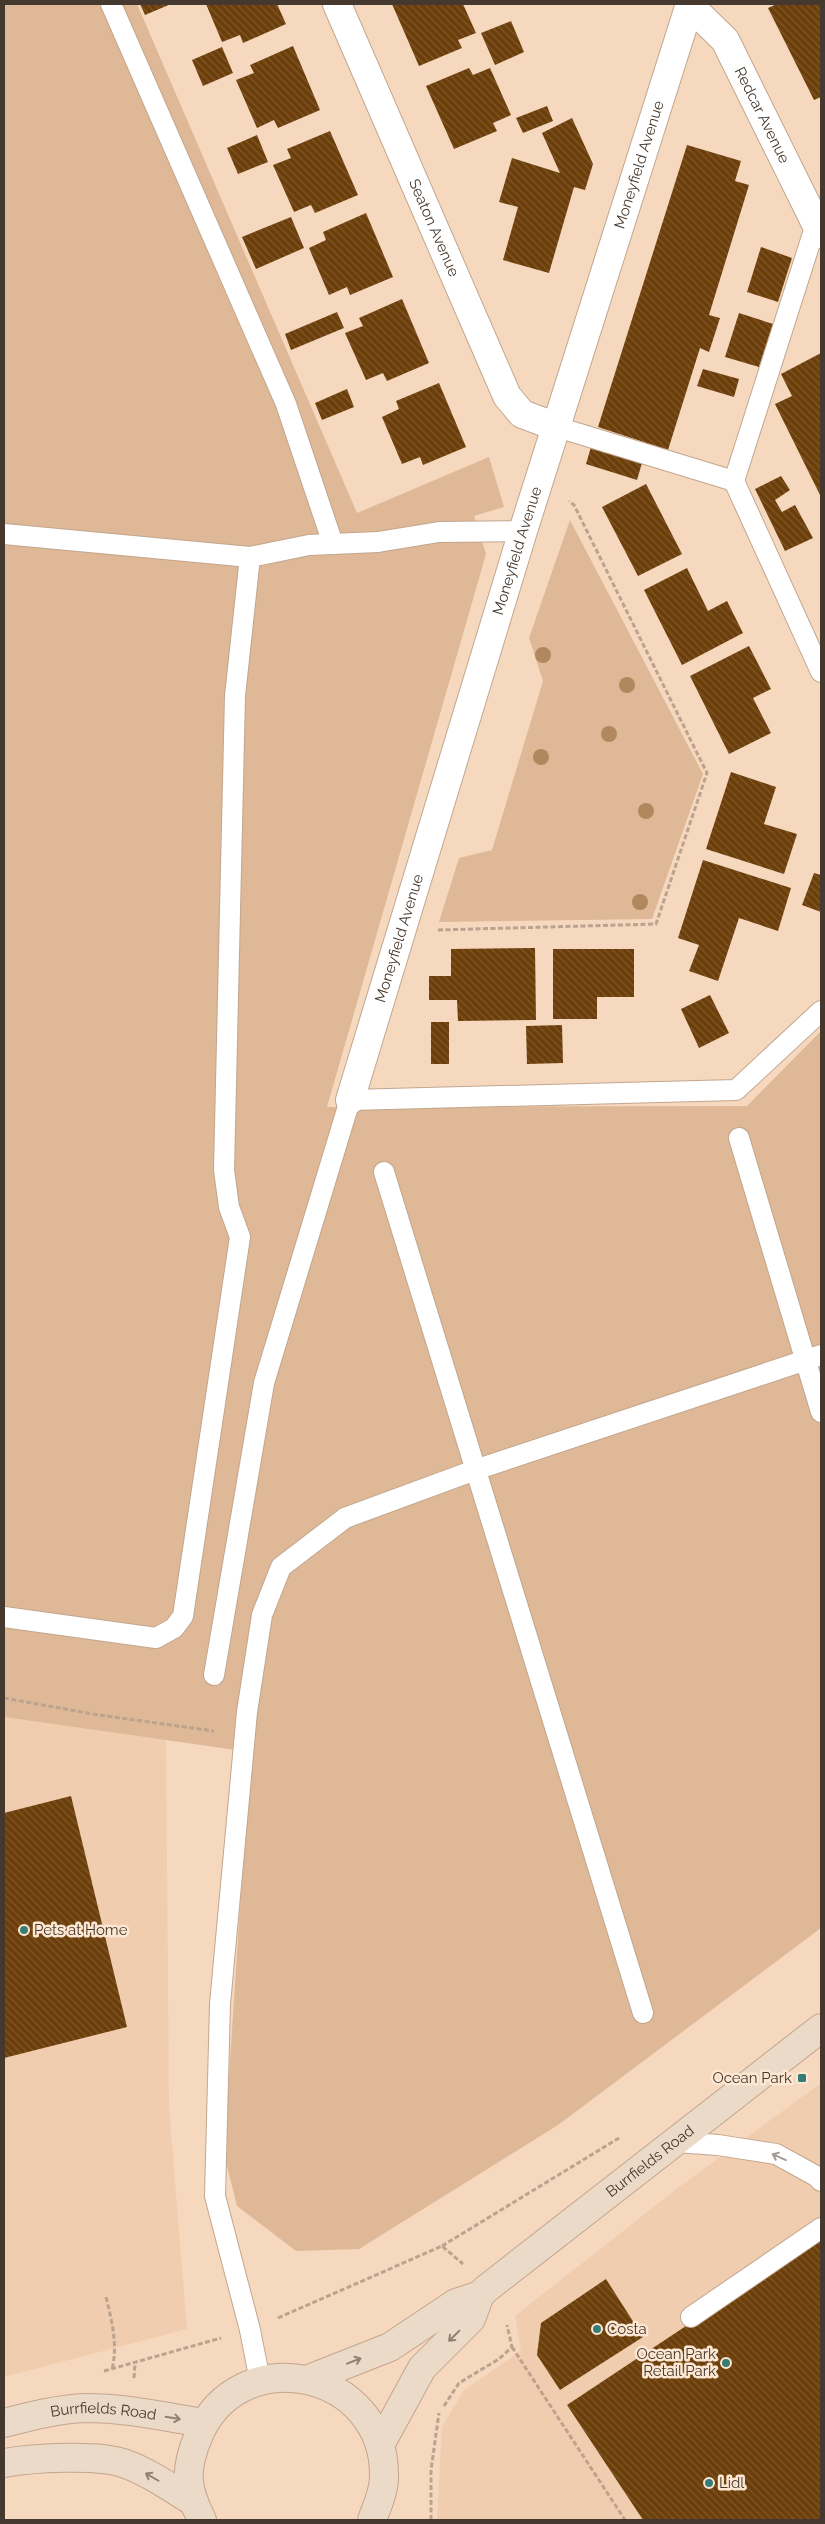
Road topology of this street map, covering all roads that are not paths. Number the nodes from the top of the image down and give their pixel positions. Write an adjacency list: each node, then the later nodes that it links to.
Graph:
1 (111, 4): 9 (lane)
2 (337, 4): 5 (street, Seaton Avenue)
3 (690, 5): 4 (street, Redcar Avenue); 5 (street, Moneyfield Avenue)
4 (819, 229): 6 (lane)
5 (557, 427): 6 (lane); 7 (street, Moneyfield Avenue)
6 (734, 481): 11 (lane)
7 (523, 531): 9 (lane); 13 (street, Moneyfield Avenue)
8 (4, 534): 10 (lane)
9 (333, 544): 10 (lane)
10 (250, 557): 19 (lane)
11 (821, 672)
12 (821, 1011): 13 (lane)
13 (350, 1100): 20 (lane)
14 (739, 1138): 16 (lane)
15 (384, 1172): 18 (lane)
16 (814, 1357): 17 (lane); 18 (lane)
17 (821, 1412)
18 (475, 1470): 21 (lane); 29 (lane)
19 (4, 1617)
20 (214, 1675)
21 (642, 2013)
22 (821, 2028): 23 (street, Burrfields Road)
23 (676, 2142): 24 (lane, one-way to 23); 26 (street, Burrfields Road)
24 (821, 2181)
25 (821, 2228): 27 (lane)
26 (480, 2295): 28 (street, Burrfields Road, one-way to 26); 32 (street, one-way to 32)
27 (691, 2317)
28 (309, 2379): 29 (street); 32 (street)
29 (260, 2381): 31 (street)
30 (4, 2423): 31 (street, Burrfields Road, one-way to 31)
31 (204, 2423): 35 (street)
32 (380, 2444): 34 (street)
33 (4, 2463): 35 (street, one-way to 33)
34 (382, 2494): 36 (street); 37 (lane)
35 (198, 2511)
36 (372, 2520)
37 (387, 2520)

